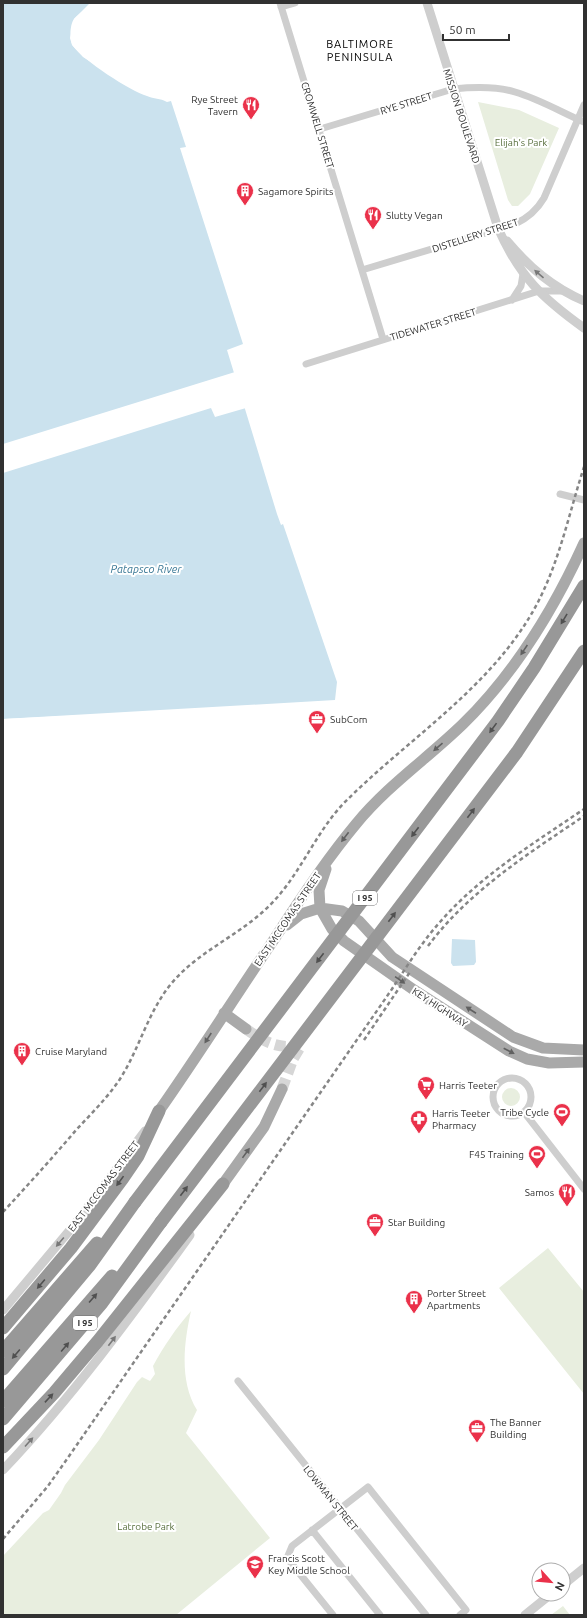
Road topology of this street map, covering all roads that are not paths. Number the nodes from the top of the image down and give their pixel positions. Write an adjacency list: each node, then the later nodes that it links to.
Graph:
1 (295, 3): 3 (street)
2 (427, 3): 4 (street, MISSION BOULEVARD)
3 (281, 5): 7 (street, CROMWELL STREET)
4 (453, 89): 6 (street, RYE STREET); 7 (street, RYE STREET); 8 (street, MISSION BOULEVARD)
5 (584, 105): 6 (street, DISTELLERY STREET)
6 (581, 121): 8 (street, DISTELLERY STREET)
7 (320, 129): 9 (street, CROMWELL STREET)
8 (498, 228): 9 (street, DISTELLERY STREET); 10 (street, MISSION BOULEVARD); 11 (street, MISSION BOULEVARD, one-way to 8)
9 (362, 270): 16 (street, CROMWELL STREET)
10 (523, 274): 12 (street, MISSION BOULEVARD); 13 (street)
11 (561, 290): 12 (street, TIDEWATER STREET); 14 (street, MISSION BOULEVARD)
12 (539, 292): 13 (street, TIDEWATER STREET); 15 (street, MISSION BOULEVARD)
13 (512, 300): 16 (street, TIDEWATER STREET)
14 (584, 301)
15 (584, 328)
16 (383, 339): 17 (street, TIDEWATER STREET)
17 (306, 364)
18 (560, 494): 19 (street)
19 (584, 500)
20 (584, 543): 23 (main road, EAST MCCOMAS STREET, one-way to 23)
21 (584, 586): 35 (highway, I 95, one-way to 35, bridge)
22 (584, 651): 36 (highway, I 95, one-way to 22, bridge)
23 (333, 854): 24 (main road, KEY HIGHWAY); 25 (main road, EAST MCCOMAS STREET)
24 (320, 908): 25 (main road, KEY HIGHWAY); 28 (main road, KEY HIGHWAY, one-way to 24); 29 (main road, KEY HIGHWAY, one-way to 29)
25 (277, 934): 26 (main road, EAST MCCOMAS STREET)
26 (224, 1013): 27 (main road); 31 (main road, EAST MCCOMAS STREET, one-way to 31)
27 (246, 1029)
28 (584, 1050)
29 (584, 1062)
30 (282, 1089): 33 (main road, one-way to 30)
31 (159, 1111): 37 (street, EAST MCCOMAS STREET, one-way to 37); 38 (highway, one-way to 38)
32 (524, 1112): 32 (street); 34 (street)
33 (223, 1184): 44 (highway, one-way to 33); 45 (street, one-way to 33)
34 (584, 1189)
35 (135, 1202): 39 (highway, I 95); 40 (highway, I 95, one-way to 40)
36 (161, 1222): 42 (highway, I 95, one-way to 36); 43 (highway, I 95, one-way to 36)
37 (3, 1310)
38 (3, 1328)
39 (3, 1351)
40 (3, 1369)
41 (238, 1381): 46 (street, LOWMAN STREET)
42 (3, 1401)
43 (3, 1419)
44 (3, 1447)
45 (3, 1470)
46 (339, 1508): 47 (street); 53 (street, LOWMAN STREET); 54 (street)
47 (312, 1530): 51 (street); 52 (street)
48 (584, 1568): 49 (street)
49 (571, 1579)
50 (541, 1602): 55 (street)
51 (332, 1615)
52 (380, 1615)
53 (426, 1615)
54 (460, 1615)
55 (525, 1615)

